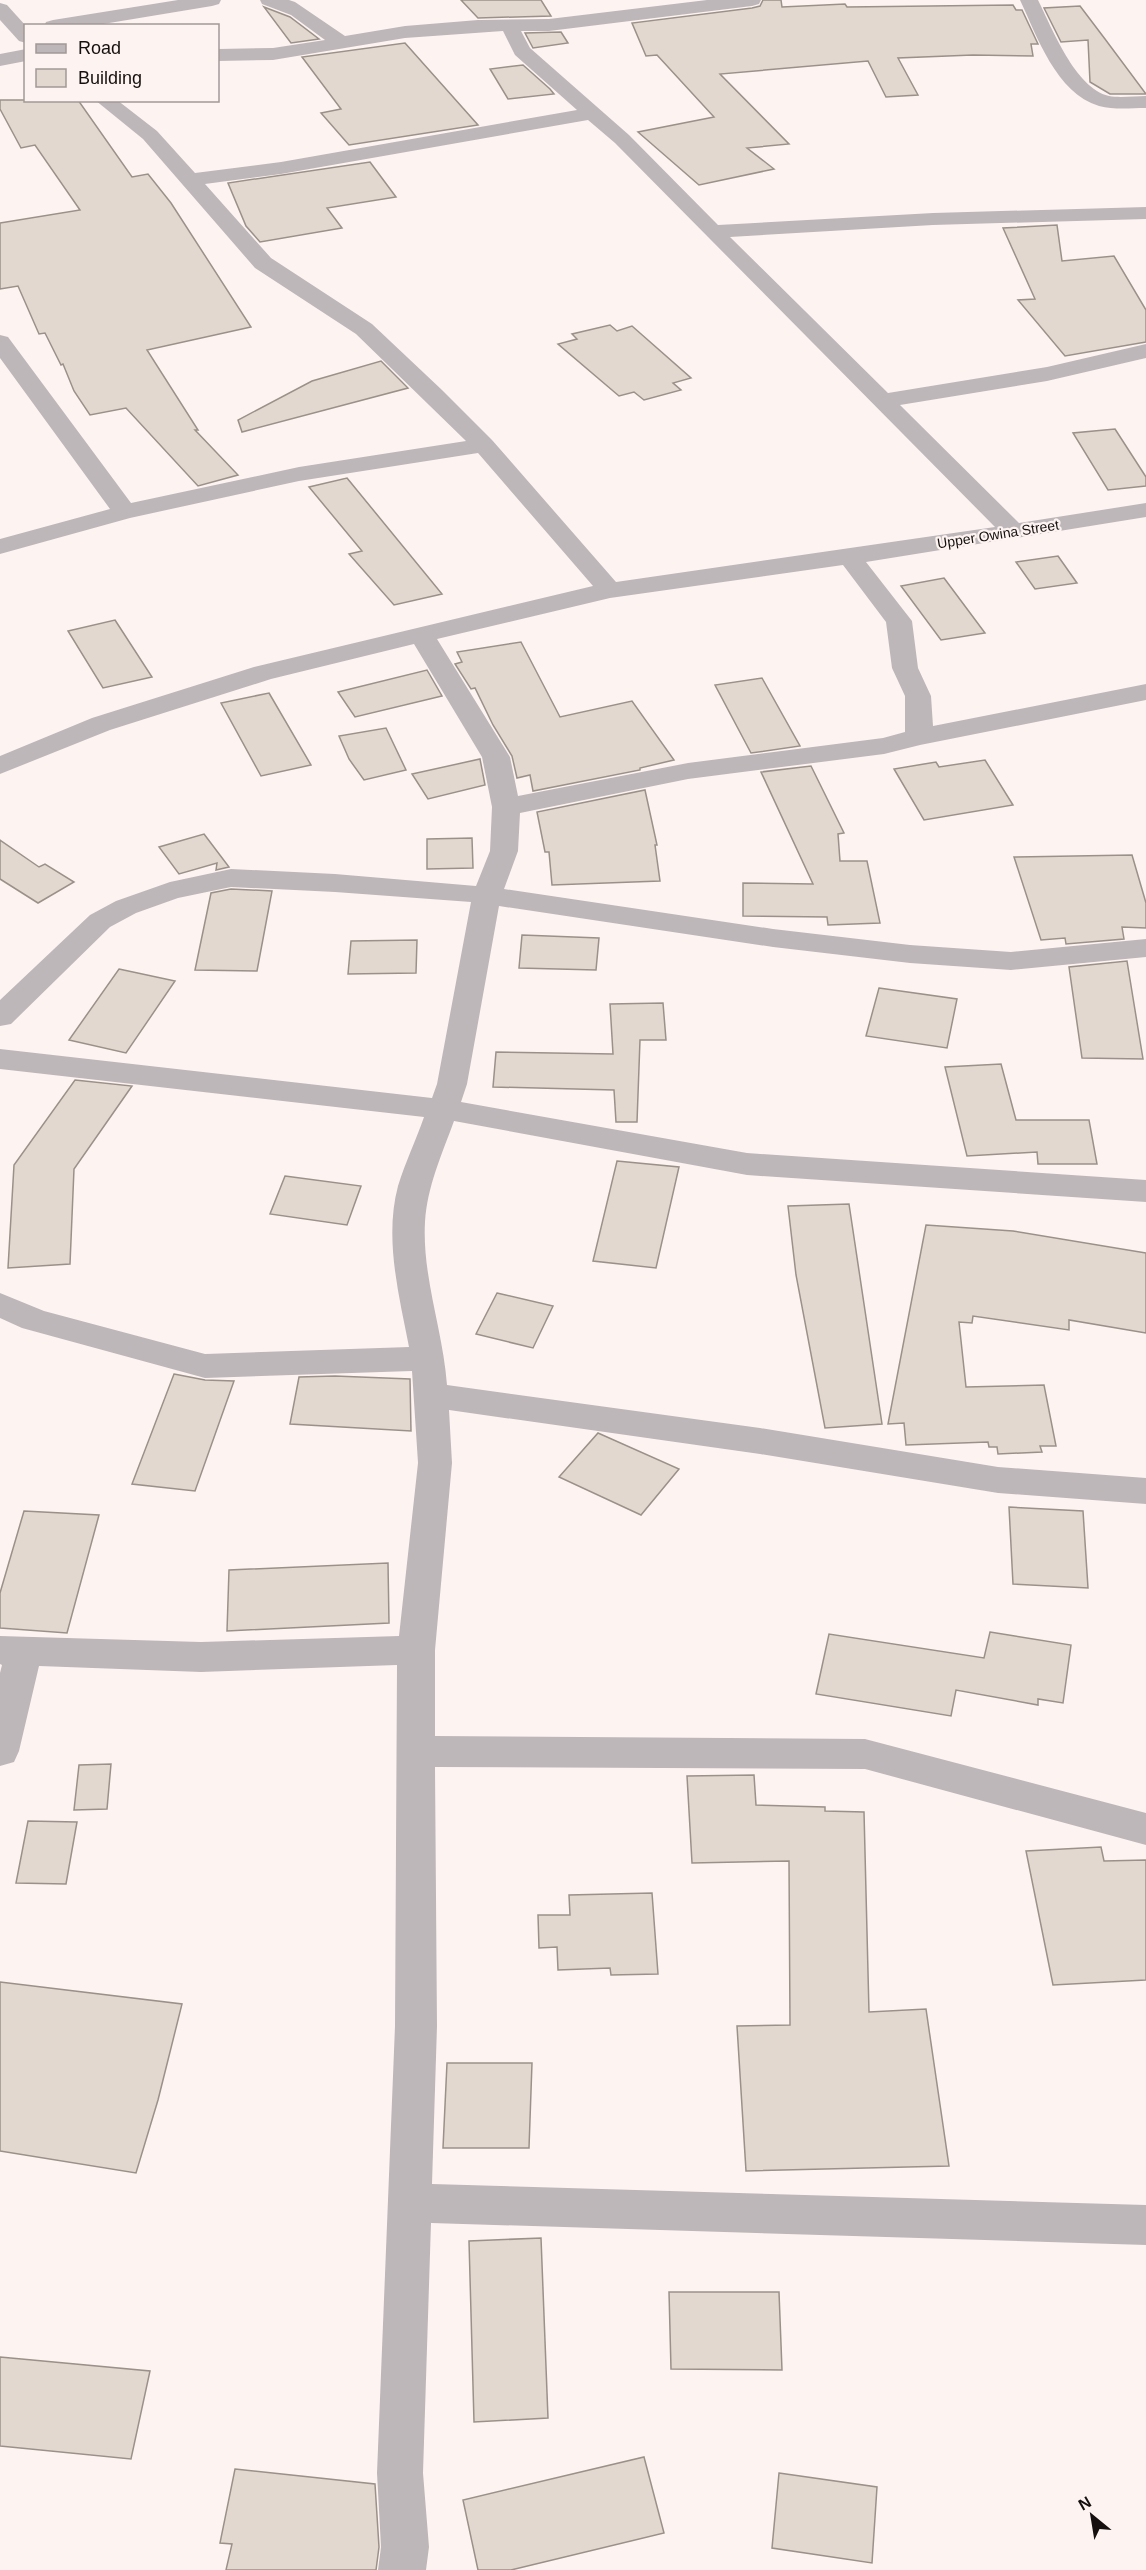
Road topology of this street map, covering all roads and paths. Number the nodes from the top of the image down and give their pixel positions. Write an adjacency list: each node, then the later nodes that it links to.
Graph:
1 (212, 0): 7 (street)
2 (268, 0): 10 (street)
3 (752, 0): 5 (street)
4 (1029, 0): 15 (street)
5 (704, 2): 8 (street)
6 (0, 9): 9 (street)
7 (65, 24)
8 (508, 25): 10 (street); 16 (street)
9 (24, 33)
10 (340, 42): 12 (street)
11 (24, 55): 13 (street)
12 (219, 55)
13 (0, 60)
14 (107, 102): 17 (street)
15 (1146, 102)
16 (593, 113): 17 (street); 19 (street)
17 (191, 180): 23 (street)
18 (1146, 213): 19 (street)
19 (712, 232): 22 (street)
20 (0, 342): 25 (street)
21 (1146, 351): 22 (street)
22 (882, 401): 26 (street)
23 (484, 445): 25 (street); 29 (street)
24 (1146, 510): 26 (street, Upper Owina Street)
25 (125, 512): 27 (street)
26 (1013, 531): 28 (street, Upper Owina Street)
27 (0, 547)
28 (849, 557): 29 (street, Upper Owina Street); 32 (street)
29 (610, 590): 30 (street, Upper Owina Street)
30 (421, 634): 33 (street, Upper Owina Street); 34 (street)
31 (1146, 692): 32 (street)
32 (918, 737): 34 (street)
33 (0, 766)
34 (506, 807): 35 (street)
35 (487, 895): 36 (street); 37 (street); 39 (street)
36 (1146, 948)
37 (0, 1017)
38 (0, 1059): 39 (street)
39 (442, 1110): 40 (street); 42 (street)
40 (1146, 1191)
41 (0, 1305): 42 (street)
42 (428, 1358): 43 (street)
43 (430, 1395): 44 (street); 46 (street)
44 (1146, 1491)
45 (12, 1650): 46 (street); 47 (street)
46 (416, 1650): 48 (street)
47 (0, 1751)
48 (416, 1751): 49 (street); 50 (street)
49 (1146, 1829)
50 (410, 2203): 51 (street); 52 (street)
51 (1146, 2225)
52 (402, 2570)

